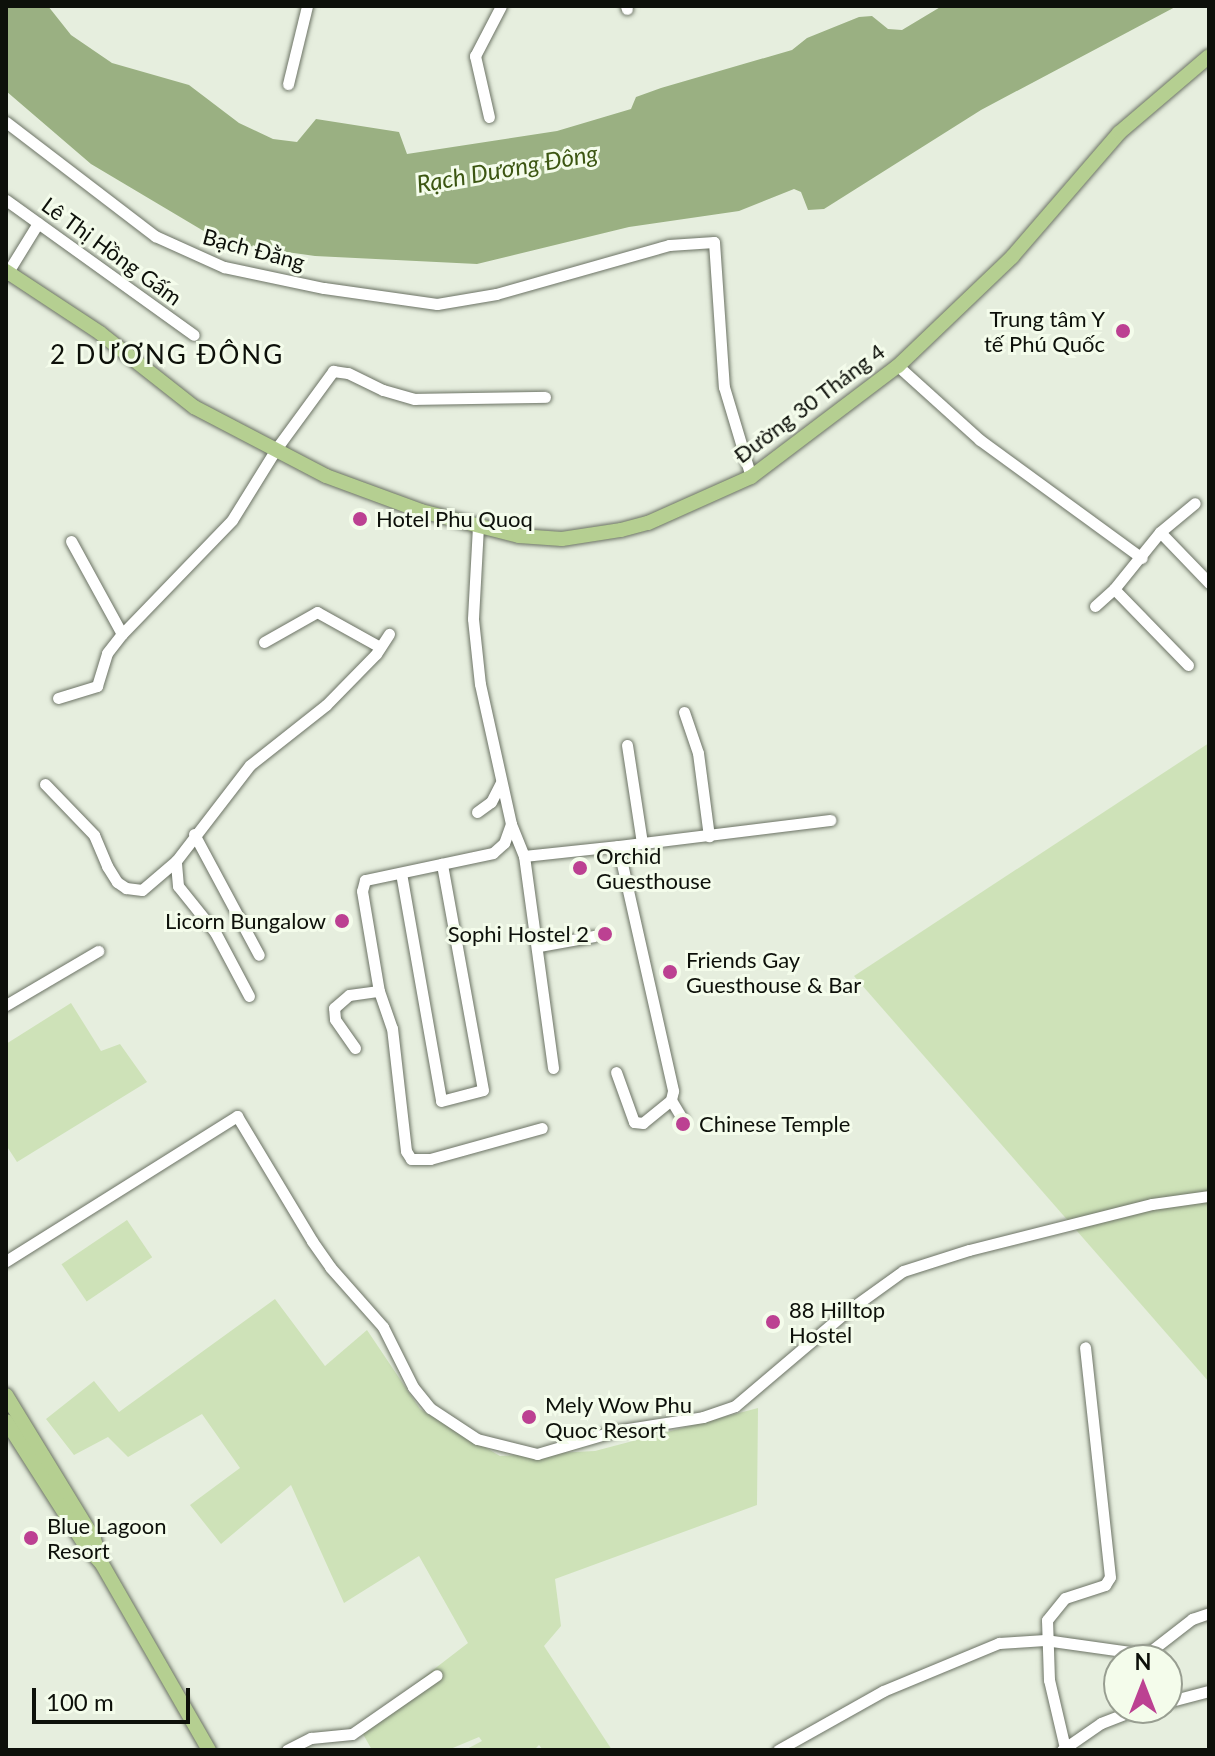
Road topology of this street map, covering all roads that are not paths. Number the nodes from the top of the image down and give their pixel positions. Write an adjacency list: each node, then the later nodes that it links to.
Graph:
1 (307, 6): 4 (street)
2 (501, 6): 5 (street)
3 (1209, 56): 11 (main road, Đường 30 Tháng 4)
4 (288, 84)
5 (489, 117)
6 (6, 122): 14 (street, Bạch Đằng)
7 (6, 200): 8 (street, Lê Thị Hồng Gấm)
8 (38, 223): 9 (street); 10 (street, Lê Thị Hồng Gấm)
9 (7, 272): 13 (main road, Đường 30 Tháng 4)
10 (194, 335)
11 (898, 366): 14 (main road, Đường 30 Tháng 4); 19 (street)
12 (545, 397): 13 (street)
13 (276, 449): 16 (main road, Đường 30 Tháng 4); 23 (street)
14 (751, 477): 16 (main road, Đường 30 Tháng 4)
15 (1195, 503): 17 (street)
16 (478, 526): 31 (street)
17 (1160, 532): 19 (street); 20 (street)
18 (71, 541): 23 (street)
19 (1142, 558): 21 (street)
20 (1209, 583)
21 (1114, 589): 22 (street); 27 (street)
22 (1095, 606)
23 (122, 634): 28 (street)
24 (389, 634): 26 (street)
25 (264, 642): 26 (street)
26 (380, 647): 36 (street)
27 (1188, 665)
28 (58, 698)
29 (684, 712): 37 (street)
30 (627, 745): 38 (street)
31 (501, 782): 33 (street); 35 (street)
32 (45, 784): 41 (street)
33 (477, 812)
34 (830, 820): 37 (street)
35 (511, 824): 40 (street); 42 (street)
36 (194, 834): 41 (street); 47 (street)
37 (709, 836): 38 (street)
38 (642, 843): 39 (street)
39 (618, 846): 40 (street); 54 (street)
40 (524, 856): 45 (street)
41 (176, 861): 49 (street)
42 (442, 864): 43 (street); 43 (street)
43 (401, 873): 48 (street)
44 (594, 936): 45 (street)
45 (539, 946): 52 (street)
46 (98, 951): 50 (street)
47 (259, 955)
48 (379, 991): 51 (street); 56 (street)
49 (249, 996)
50 (6, 1005)
51 (355, 1048)
52 (553, 1068)
53 (616, 1072): 54 (street)
54 (671, 1100): 55 (street)
55 (683, 1120)
56 (542, 1128)
57 (1209, 1196): 58 (street)
58 (6, 1261)
59 (1085, 1347): 64 (street)
60 (6, 1395): 62 (main road)
61 (6, 1421): 62 (main road)
62 (102, 1564): 70 (main road)
63 (1209, 1613): 64 (street)
64 (1045, 1640): 69 (street); 72 (street)
65 (437, 1675): 71 (street)
66 (1209, 1691): 67 (street)
67 (1183, 1698)
68 (1103, 1722): 69 (street)
69 (1064, 1749)
70 (209, 1750)
71 (287, 1750)
72 (778, 1750)

